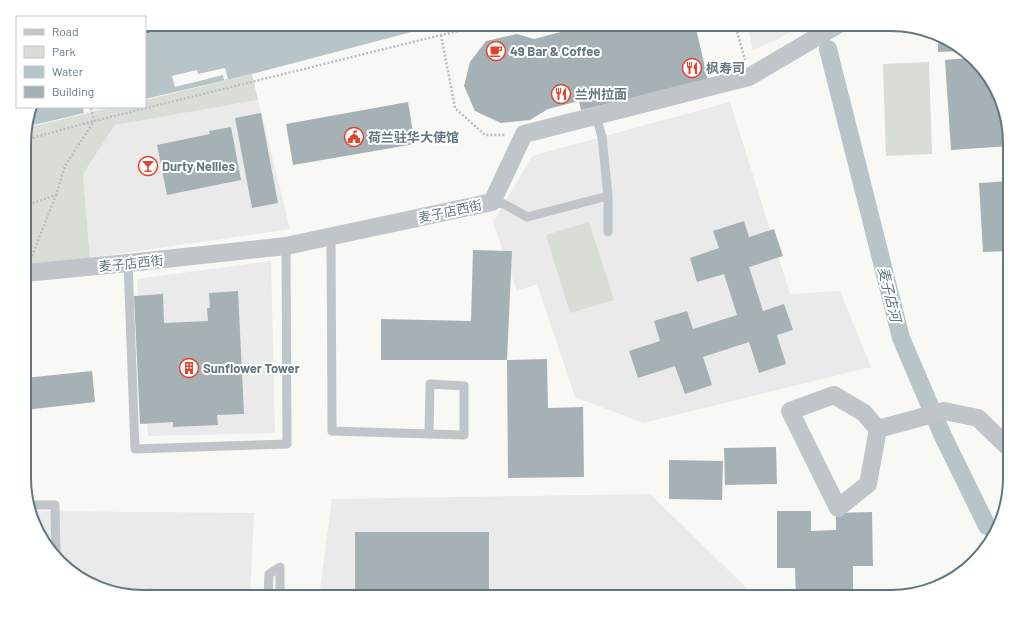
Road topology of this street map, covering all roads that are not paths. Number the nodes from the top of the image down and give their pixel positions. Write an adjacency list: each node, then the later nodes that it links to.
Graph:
1 (827, 31): 2 (street)
2 (596, 116): 3 (lane); 4 (street, 麦子店西街)
3 (608, 196): 4 (lane); 5 (lane)
4 (492, 202): 6 (street, 麦子店西街)
5 (608, 232)
6 (331, 236): 7 (street, 麦子店西街); 11 (lane)
7 (286, 246): 8 (street, 麦子店西街); 8 (lane)
8 (128, 263): 9 (street, 麦子店西街)
9 (31, 272)
10 (878, 429): 10 (street); 12 (street)
11 (429, 434): 11 (lane)
12 (1003, 442)
13 (34, 505): 14 (lane)
14 (56, 548)
15 (268, 590): 16 (lane)
16 (280, 590)

